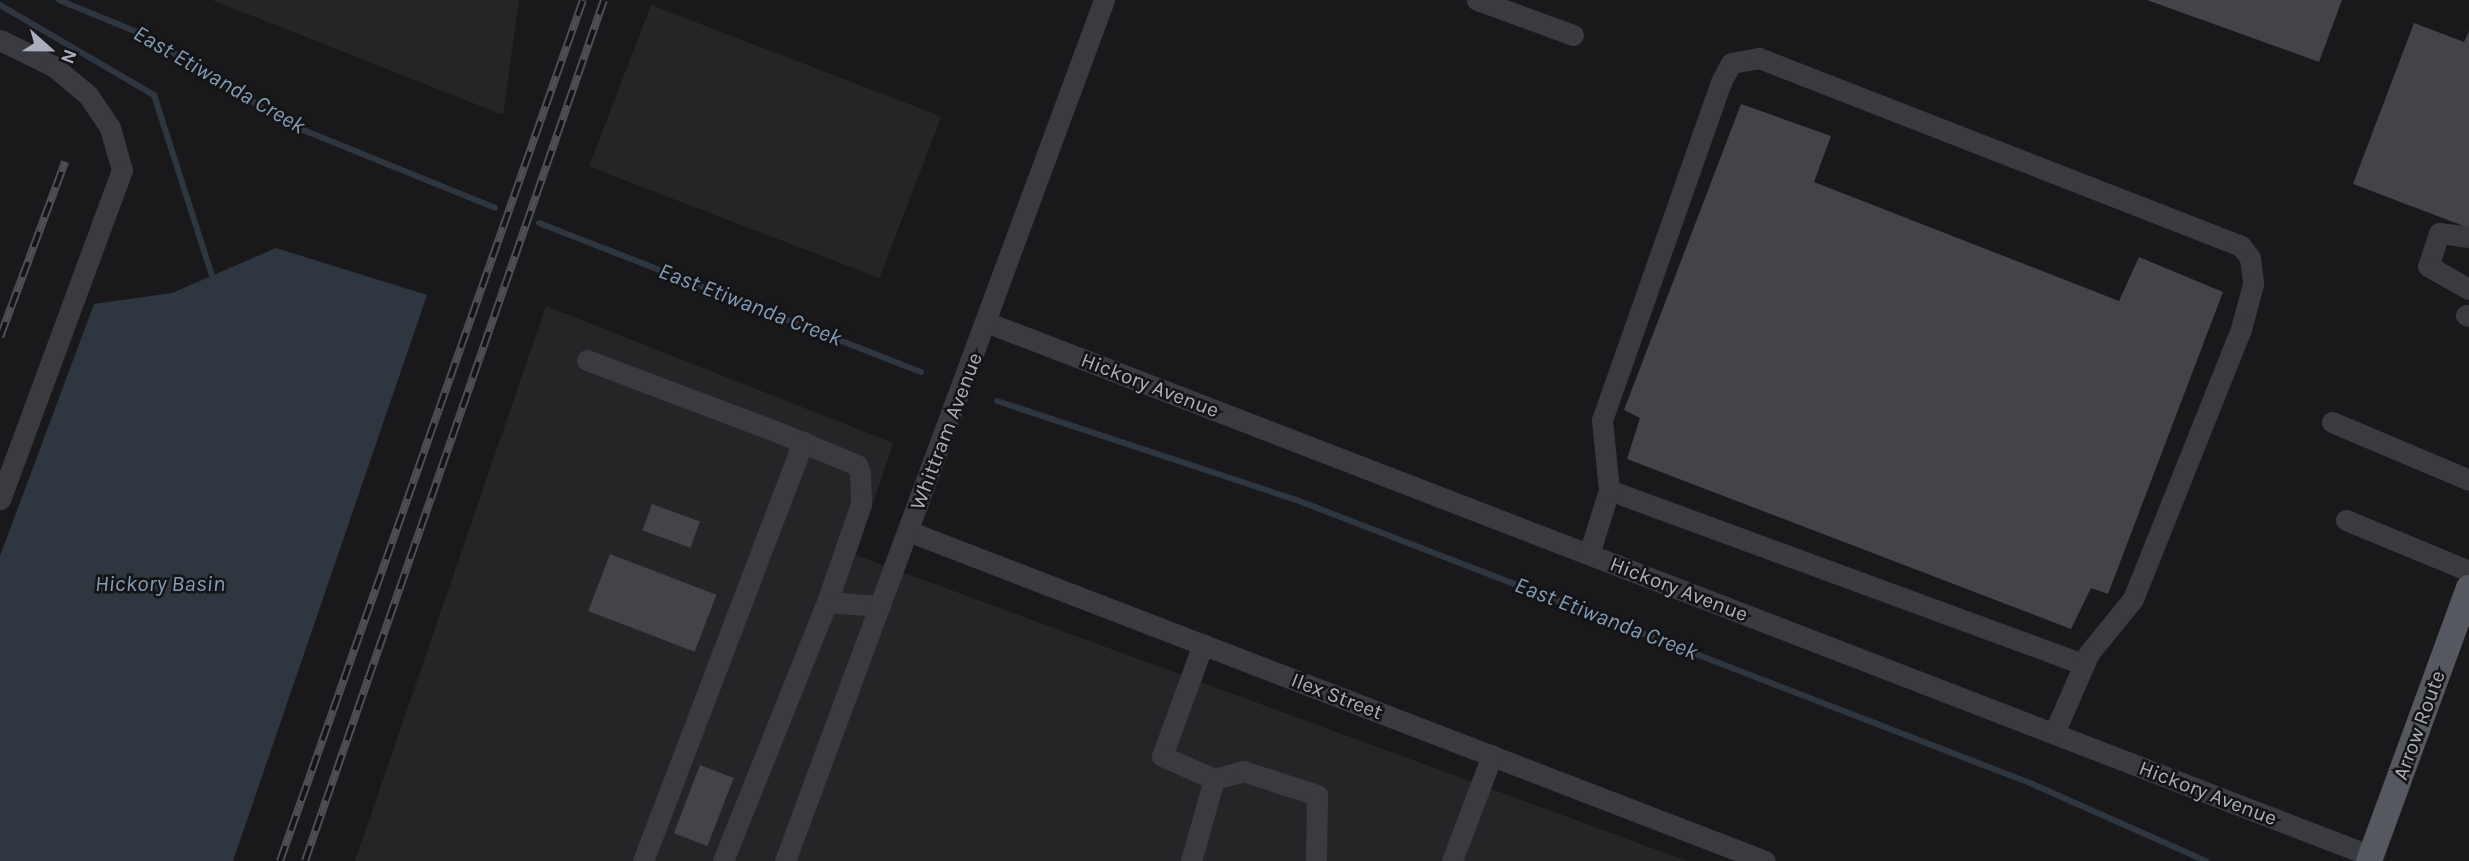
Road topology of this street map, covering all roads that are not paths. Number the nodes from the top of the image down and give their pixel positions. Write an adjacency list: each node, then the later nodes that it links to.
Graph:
1 (1104, 0): 7 (street, Whittram Avenue)
2 (1477, 0): 3 (street)
3 (1573, 35)
4 (0, 40): 13 (street)
5 (2469, 237): 6 (street)
6 (2469, 289)
7 (986, 322): 15 (street, Whittram Avenue); 16 (street, Hickory Avenue)
8 (587, 360): 10 (street)
9 (2332, 422): 11 (street)
10 (803, 442): 19 (street); 27 (street)
11 (2469, 480)
12 (1609, 490): 16 (street); 22 (street); 22 (street)
13 (0, 499)
14 (2346, 520): 17 (street)
15 (908, 531): 20 (street, Whittram Avenue); 21 (street, Ilex Street)
16 (1589, 554): 23 (street, Hickory Avenue)
17 (2469, 571)
18 (2469, 589): 26 (main road, Arrow Route)
19 (827, 602): 20 (street); 28 (street)
20 (880, 606): 29 (street, Whittram Avenue)
21 (1203, 644): 24 (street, Ilex Street); 25 (street)
22 (2083, 664): 23 (street)
23 (2054, 733): 26 (street, Hickory Avenue)
24 (1492, 755): 32 (street); 33 (street, Ilex Street)
25 (1214, 779): 30 (street); 31 (street)
26 (2370, 858)
27 (643, 861)
28 (723, 861)
29 (785, 861)
30 (1191, 861)
31 (1316, 861)
32 (1452, 861)
33 (1765, 861)

